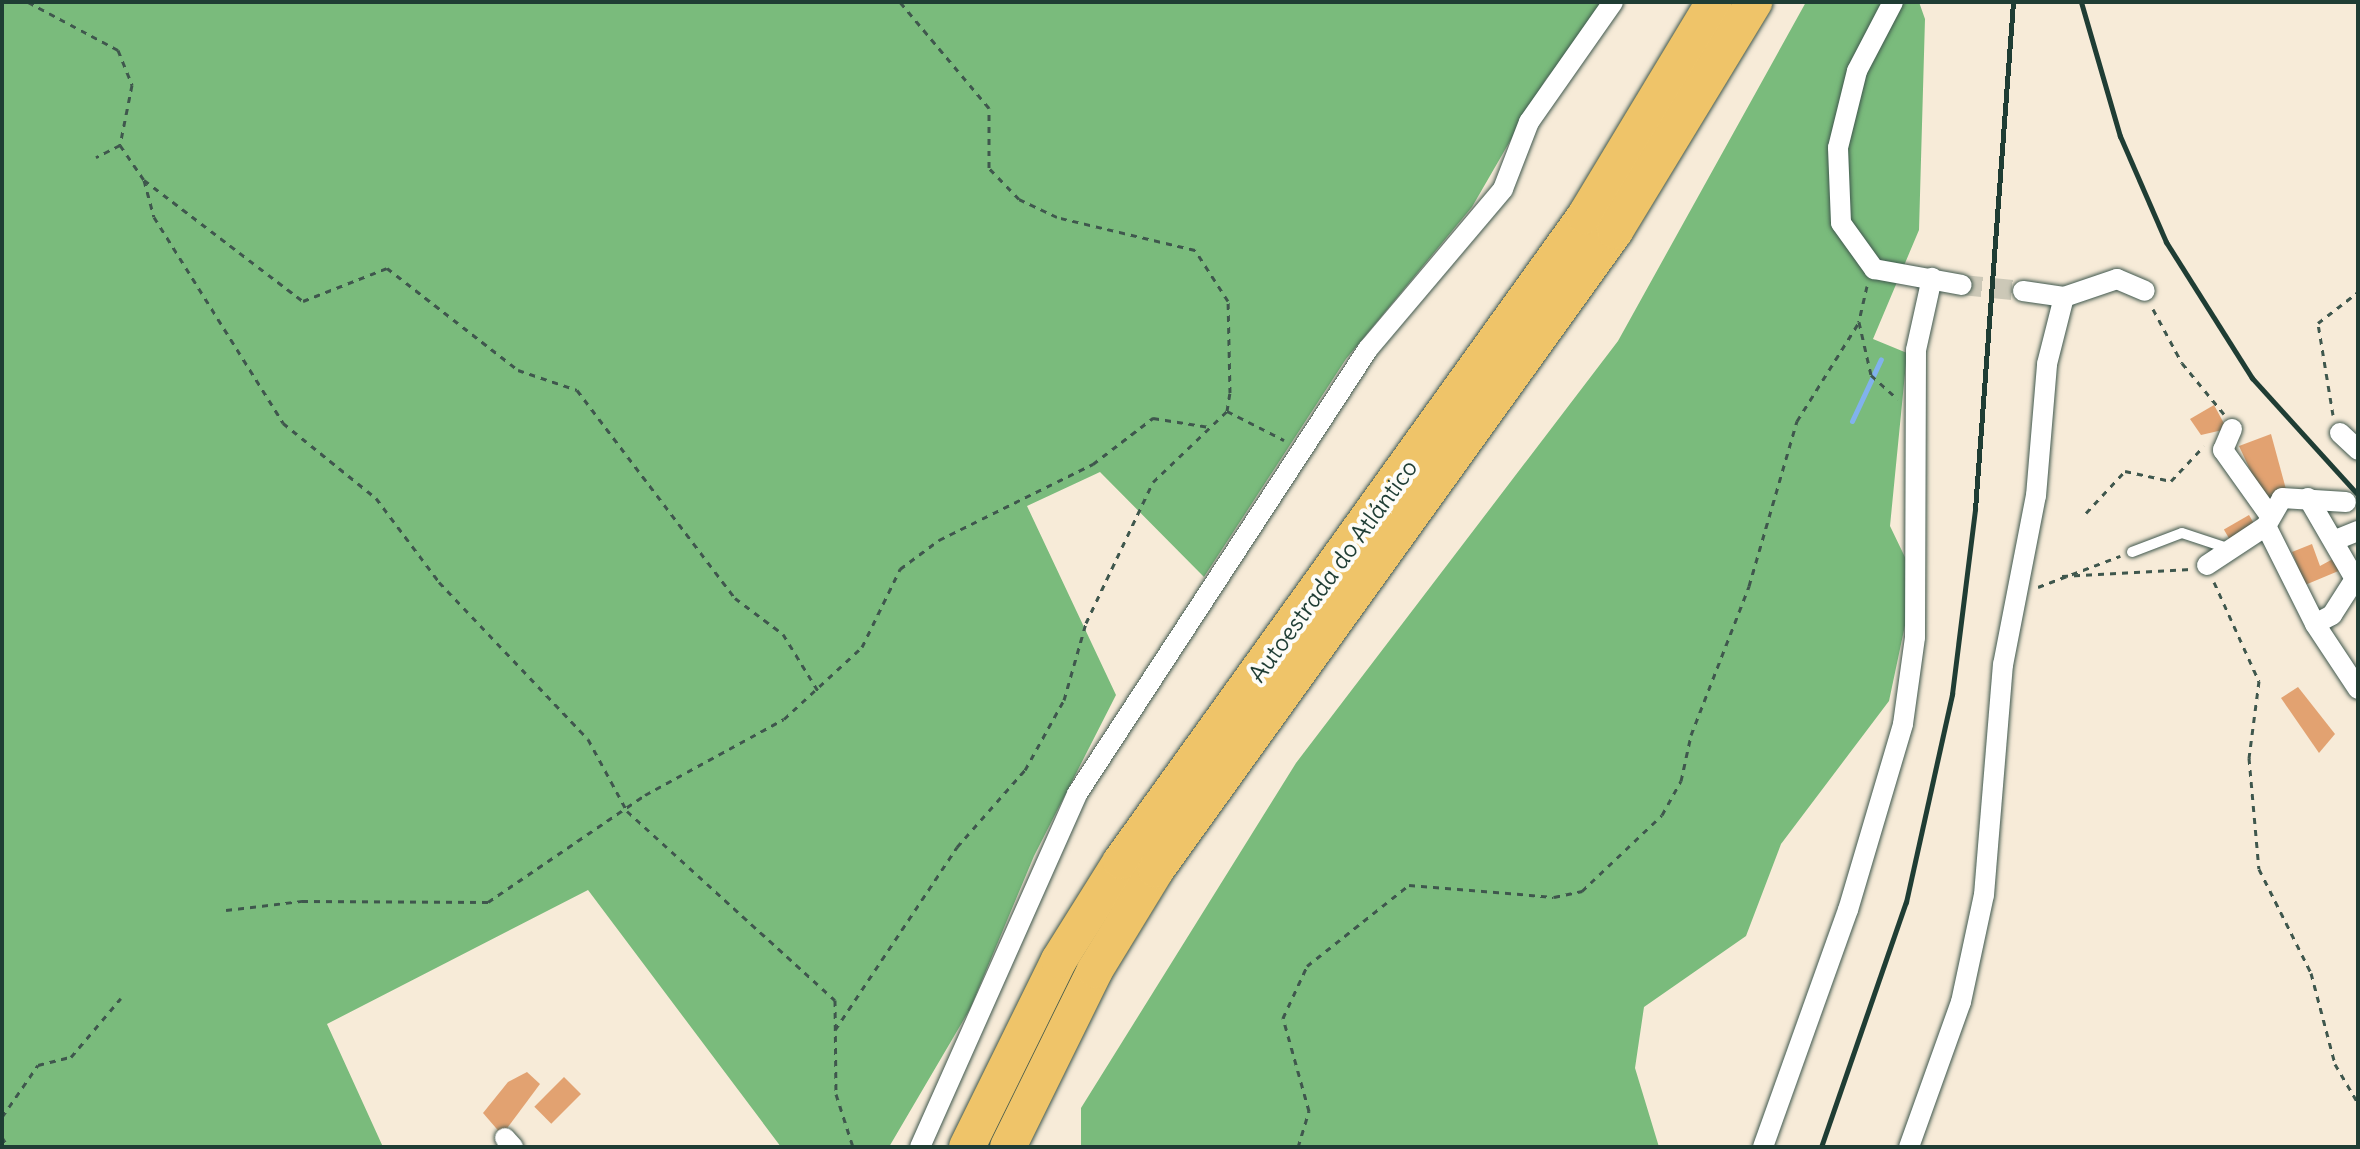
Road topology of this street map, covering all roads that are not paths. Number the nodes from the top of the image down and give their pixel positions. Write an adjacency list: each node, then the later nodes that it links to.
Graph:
1 (1613, 2): 23 (street)
2 (1714, 2): 24 (highway, Autoestrada do Atlántico)
3 (1754, 2): 25 (highway, Autoestrada do Atlántico)
4 (1893, 2): 5 (street)
5 (1927, 276): 6 (street); 26 (street)
6 (1962, 285)
7 (2023, 291): 9 (street)
8 (2145, 291): 9 (street)
9 (2064, 297): 27 (street)
10 (2232, 429): 15 (street)
11 (2340, 433): 12 (street)
12 (2358, 450)
13 (2308, 498): 14 (street); 15 (street); 17 (street)
14 (2346, 502)
15 (2267, 520): 18 (street); 21 (street)
16 (2358, 531): 17 (street)
17 (2338, 539): 21 (street)
18 (2227, 548): 19 (lane); 20 (street)
19 (2132, 552)
20 (2207, 565)
21 (2315, 624): 22 (street)
22 (2358, 689)
23 (920, 1147)
24 (967, 1147)
25 (1008, 1147)
26 (1763, 1147)
27 (1909, 1147)

